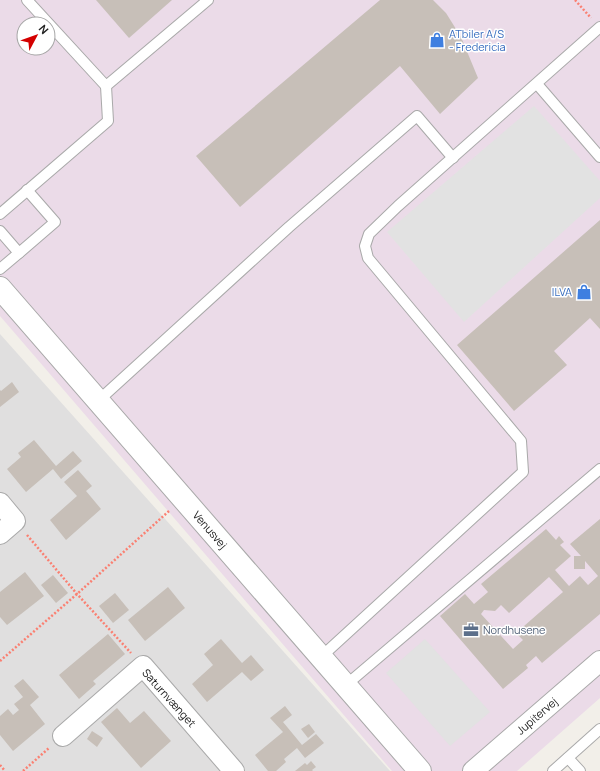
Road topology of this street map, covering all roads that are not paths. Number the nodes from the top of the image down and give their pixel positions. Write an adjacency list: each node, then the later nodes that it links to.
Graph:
1 (27, 0): 5 (lane)
2 (208, 0): 5 (lane)
3 (600, 28): 4 (lane)
4 (537, 84): 6 (lane); 7 (lane)
5 (106, 86): 8 (lane)
6 (600, 157)
7 (453, 158): 14 (lane); 18 (lane)
8 (27, 190): 9 (lane); 11 (lane)
9 (0, 214)
10 (0, 231): 11 (lane)
11 (19, 253): 12 (lane)
12 (0, 269)
13 (0, 288): 14 (street, Venusvej)
14 (98, 401): 18 (street, Venusvej)
15 (600, 469): 20 (lane)
16 (0, 503): 17 (street)
17 (0, 534)
18 (321, 657): 20 (street, Venusvej)
19 (600, 661): 26 (street, Jupitervej)
20 (346, 685): 25 (street, Venusvej)
21 (600, 729): 23 (lane)
22 (63, 736): 24 (street, Saturnvænget)
23 (568, 758): 27 (lane); 28 (lane)
24 (234, 771)
25 (420, 771)
26 (473, 771)
27 (553, 771)
28 (580, 771)

